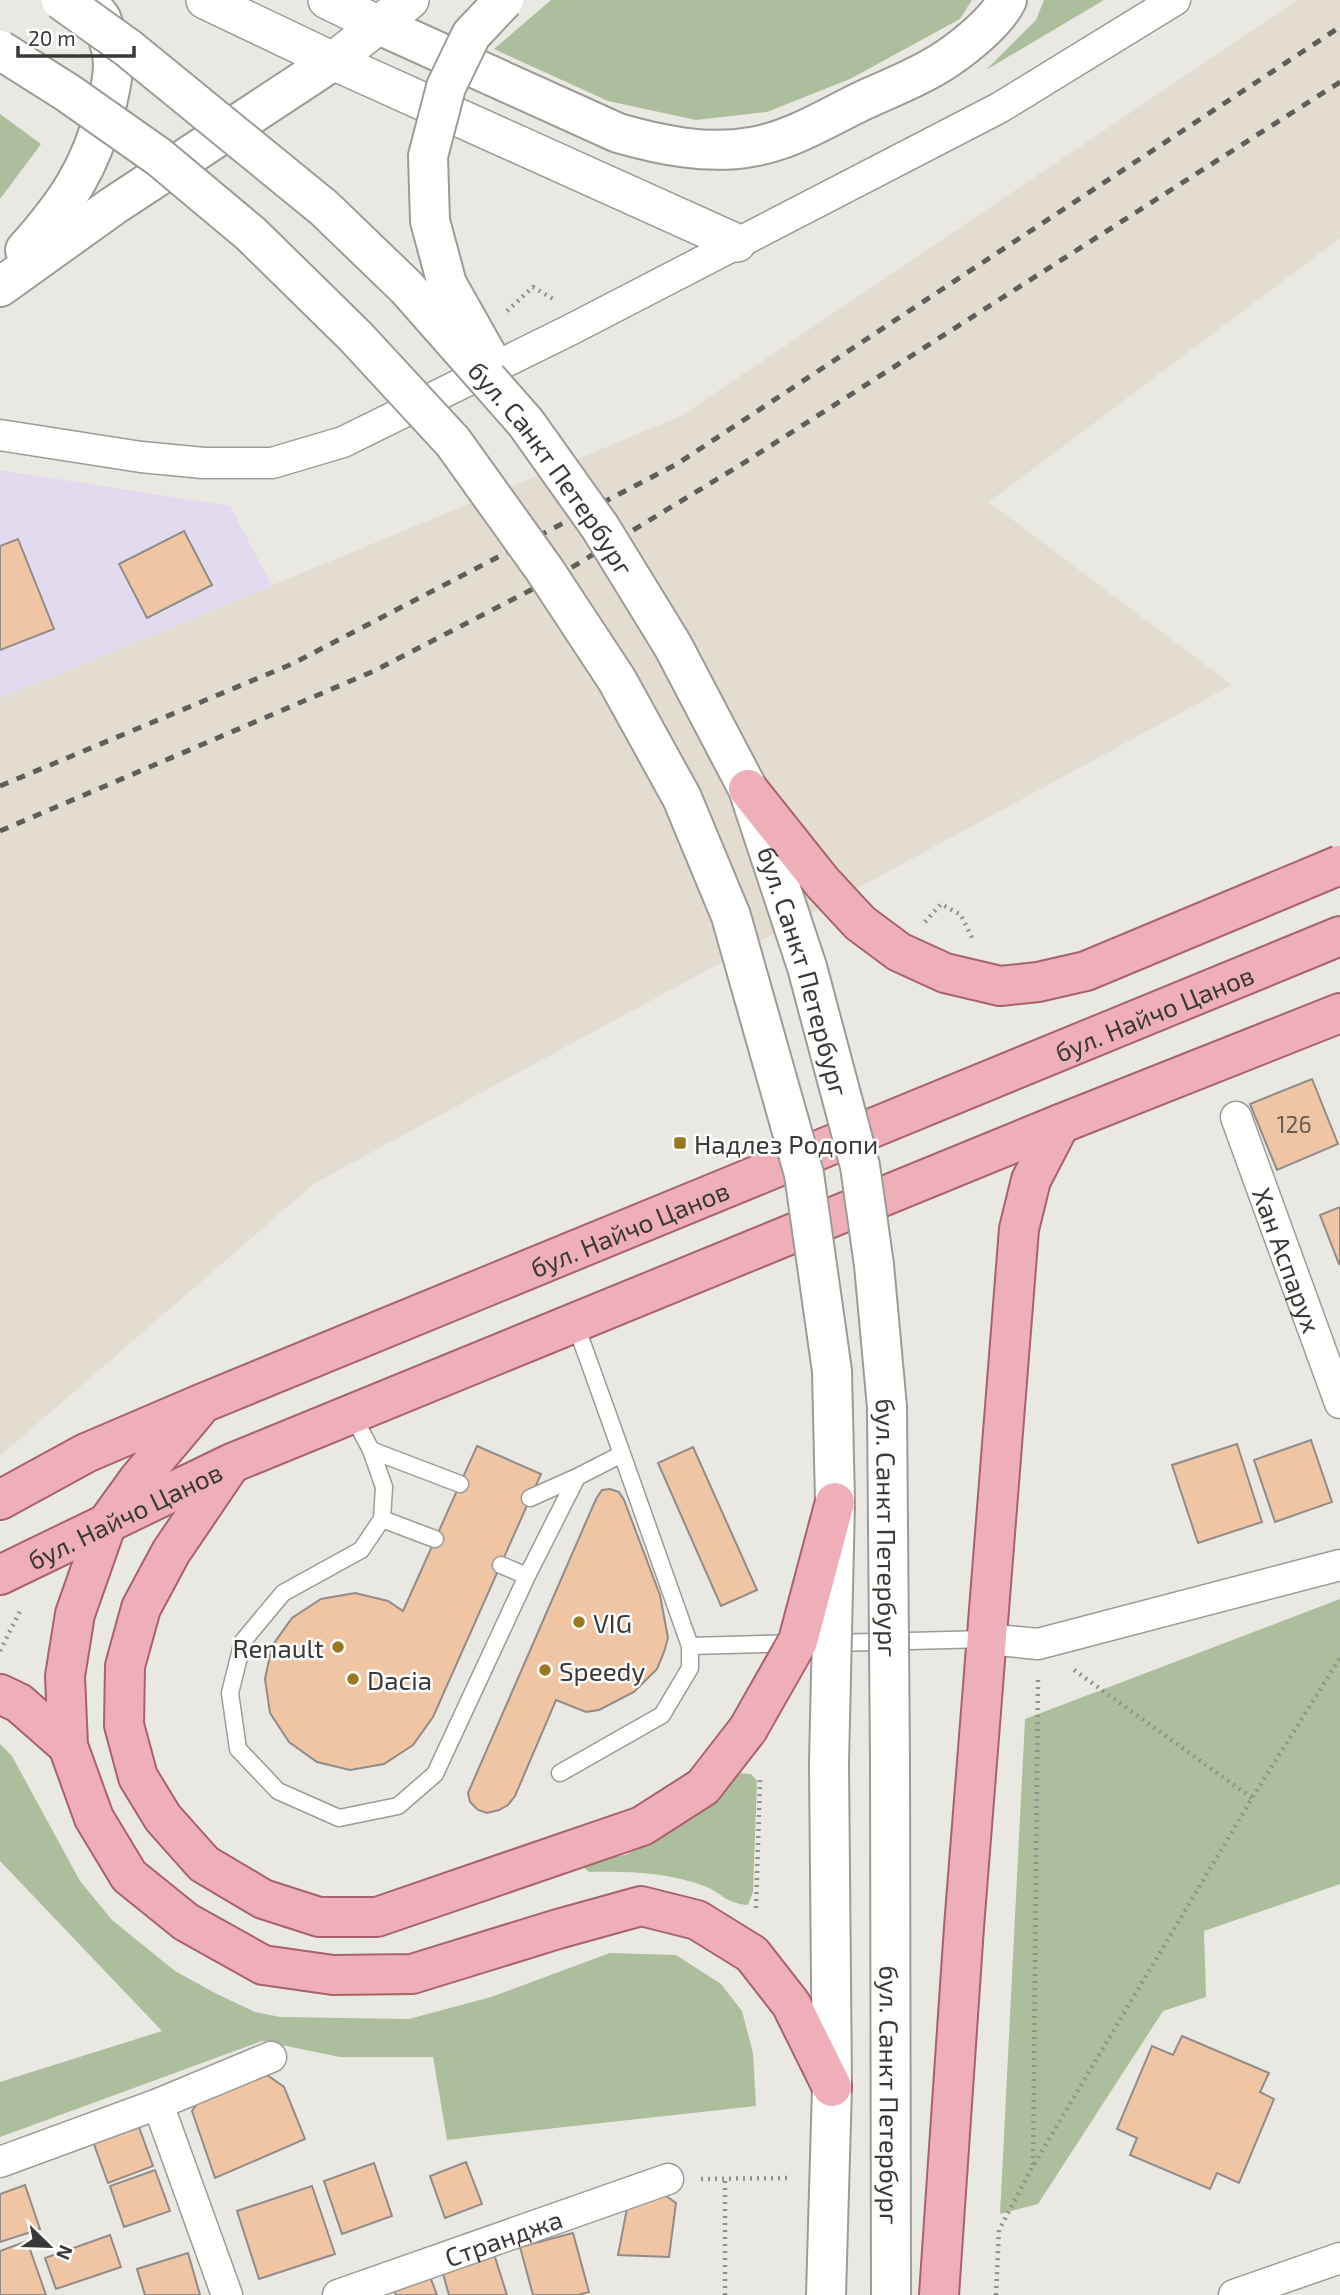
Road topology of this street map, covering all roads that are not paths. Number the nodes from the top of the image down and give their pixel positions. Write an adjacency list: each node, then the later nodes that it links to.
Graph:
1 (61, 0): 15 (main road, бул. Санкт Петербург, bridge)
2 (87, 0): 13 (main road)
3 (205, 0): 11 (street)
4 (327, 0): 9 (street)
5 (410, 0): 9 (street)
6 (504, 0): 15 (main road, bridge)
7 (1007, 0): 9 (main road)
8 (1175, 0): 12 (street)
9 (377, 24): 11 (street)
10 (0, 50): 34 (main road, бул. Санкт Петербург, bridge)
11 (333, 61): 12 (street); 14 (main road)
12 (737, 243): 16 (street)
13 (0, 274)
14 (0, 287)
15 (526, 423): 17 (main road, бул. Санкт Петербург, bridge)
16 (0, 435)
17 (748, 789): 18 (main road, bridge); 56 (main road, бул. Санкт Петербург, bridge)
18 (1340, 865)
19 (1340, 936): 24 (main road, бул. Найчо Цанов)
20 (1340, 1013): 22 (main road, бул. Найчо Цанов)
21 (1236, 1117): 25 (street, Хан Аспарух)
22 (1060, 1125): 23 (main road, бул. Найчо Цанов); 42 (main road)
23 (575, 1323): 26 (main road, бул. Найчо Цанов); 28 (lane)
24 (203, 1403): 33 (main road, бул. Найчо Цанов); 36 (main road)
25 (1340, 1404)
26 (352, 1414): 27 (lane); 29 (main road, бул. Найчо Цанов)
27 (371, 1450): 31 (lane); 35 (lane)
28 (622, 1454): 30 (lane); 43 (lane)
29 (232, 1463): 34 (main road, bridge); 36 (main road, бул. Найчо Цанов)
30 (577, 1477): 32 (lane); 40 (lane)
31 (460, 1484)
32 (530, 1498)
33 (0, 1500)
34 (835, 1502): 48 (main road, бул. Санкт Петербург, bridge)
35 (382, 1519): 37 (lane); 40 (lane)
36 (107, 1523): 41 (main road, бул. Найчо Цанов); 45 (main road)
37 (435, 1539)
38 (501, 1565): 40 (lane)
39 (1340, 1565): 42 (street)
40 (527, 1576)
41 (13, 1587)
42 (986, 1639): 43 (lane); 57 (main road)
43 (690, 1646): 46 (lane)
44 (0, 1694): 45 (main road)
45 (68, 1746): 48 (main road)
46 (560, 1773)
47 (271, 2057): 49 (street)
48 (832, 2087): 55 (main road, бул. Санкт Петербург)
49 (158, 2104): 50 (street); 53 (street)
50 (0, 2162)
51 (668, 2179): 54 (street, Странджа)
52 (1340, 2258): 58 (street)
53 (227, 2295)
54 (338, 2295)
55 (826, 2295)
56 (891, 2295)
57 (939, 2295)
58 (1234, 2295)

